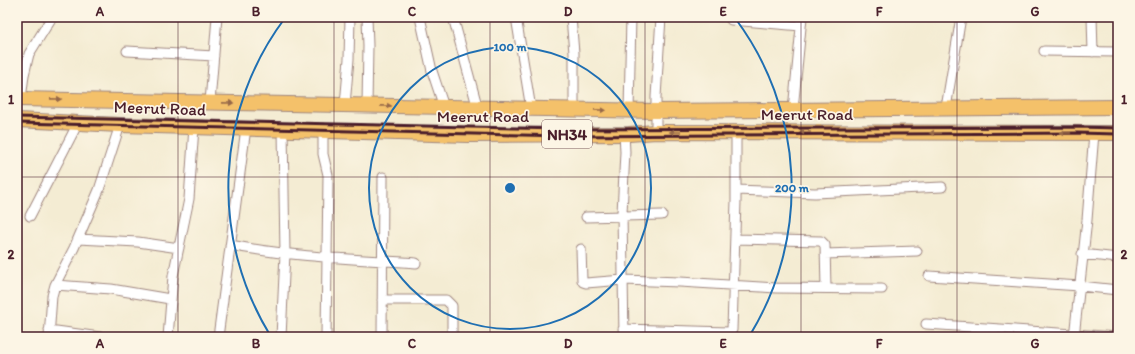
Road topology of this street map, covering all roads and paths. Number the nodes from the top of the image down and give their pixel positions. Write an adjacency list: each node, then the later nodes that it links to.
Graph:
1 (52, 17): 20 (street)
2 (217, 17): 19 (street)
3 (350, 17): 22 (street)
4 (367, 17): 23 (street)
5 (420, 17): 24 (street)
6 (453, 17): 26 (street)
7 (516, 17): 28 (street)
8 (571, 17): 29 (street)
9 (631, 17): 31 (street)
10 (661, 17): 32 (street)
11 (960, 17): 27 (street)
12 (1092, 17): 17 (street)
13 (731, 20): 14 (street)
14 (802, 21): 30 (street)
15 (1044, 50): 17 (street)
16 (127, 51): 19 (street)
17 (1093, 52): 18 (street)
18 (1118, 52)
19 (214, 56): 21 (street)
20 (19, 99): 21 (highway, Meerut Road / NH34, one-way to 21)
21 (210, 102): 22 (highway, Meerut Road / NH34, one-way to 22)
22 (345, 105): 23 (highway, Meerut Road / NH34)
23 (367, 106): 24 (highway, Meerut Road / NH34, one-way to 24)
24 (444, 107): 26 (highway, Meerut Road / NH34)
25 (1118, 107): 27 (highway, Meerut Road / NH34)
26 (478, 108): 28 (highway, Meerut Road / NH34)
27 (946, 108): 30 (highway, Meerut Road / NH34)
28 (531, 109): 29 (highway, Meerut Road / NH34)
29 (574, 110): 31 (highway, Meerut Road / NH34, one-way to 31)
30 (793, 110): 32 (highway, Meerut Road / NH34)
31 (628, 111): 32 (highway, Meerut Road / NH34)
32 (656, 111): 40 (street)
33 (17, 120): 34 (highway, Meerut Road / NH34)
34 (78, 123): 35 (highway, Meerut Road / NH34); 49 (street)
35 (120, 125): 36 (highway, Meerut Road / NH34); 52 (street)
36 (194, 127): 37 (highway, Meerut Road / NH34); 55 (street)
37 (246, 128): 38 (highway, Meerut Road / NH34); 54 (street)
38 (283, 129): 39 (highway, Meerut Road / NH34); 58 (street)
39 (323, 131): 42 (highway, Meerut Road / NH34); 61 (street)
40 (656, 132): 41 (highway, Meerut Road / NH34, one-way to 40); 42 (highway, Meerut Road / NH34)
41 (736, 132): 43 (highway, Meerut Road / NH34, one-way to 41); 47 (street)
42 (624, 133): 50 (street)
43 (1094, 133): 44 (highway, Meerut Road / NH34); 60 (street)
44 (1118, 133)
45 (383, 177): 63 (street)
46 (942, 187): 47 (street)
47 (736, 190): 53 (street)
48 (662, 215): 50 (street)
49 (30, 216)
50 (622, 216): 51 (street); 66 (street)
51 (586, 217)
52 (78, 239): 55 (street); 67 (street)
53 (735, 239): 59 (street); 68 (street)
54 (230, 246): 58 (street); 81 (street)
55 (179, 248): 73 (street)
56 (581, 249): 66 (street)
57 (918, 251): 59 (street)
58 (285, 254): 61 (street); 82 (street)
59 (825, 254): 70 (street)
60 (1082, 254): 62 (street); 69 (street)
61 (327, 258): 63 (street); 83 (street)
62 (1118, 258)
63 (382, 261): 64 (street); 74 (street)
64 (416, 263)
65 (929, 276): 69 (street)
66 (623, 280): 68 (street); 76 (street)
67 (55, 285): 73 (street); 77 (street)
68 (733, 285): 70 (street); 76 (street)
69 (1080, 286): 72 (street); 78 (street)
70 (826, 288): 71 (street)
71 (882, 289)
72 (1118, 290)
73 (170, 299): 80 (street)
74 (382, 300): 84 (street); 85 (street)
75 (926, 324): 78 (street)
76 (623, 333)
77 (49, 334): 79 (street)
78 (1075, 335): 86 (street)
79 (100, 337)
80 (168, 337)
81 (218, 337)
82 (280, 337)
83 (326, 337)
84 (382, 337)
85 (452, 337)
86 (1118, 337)

